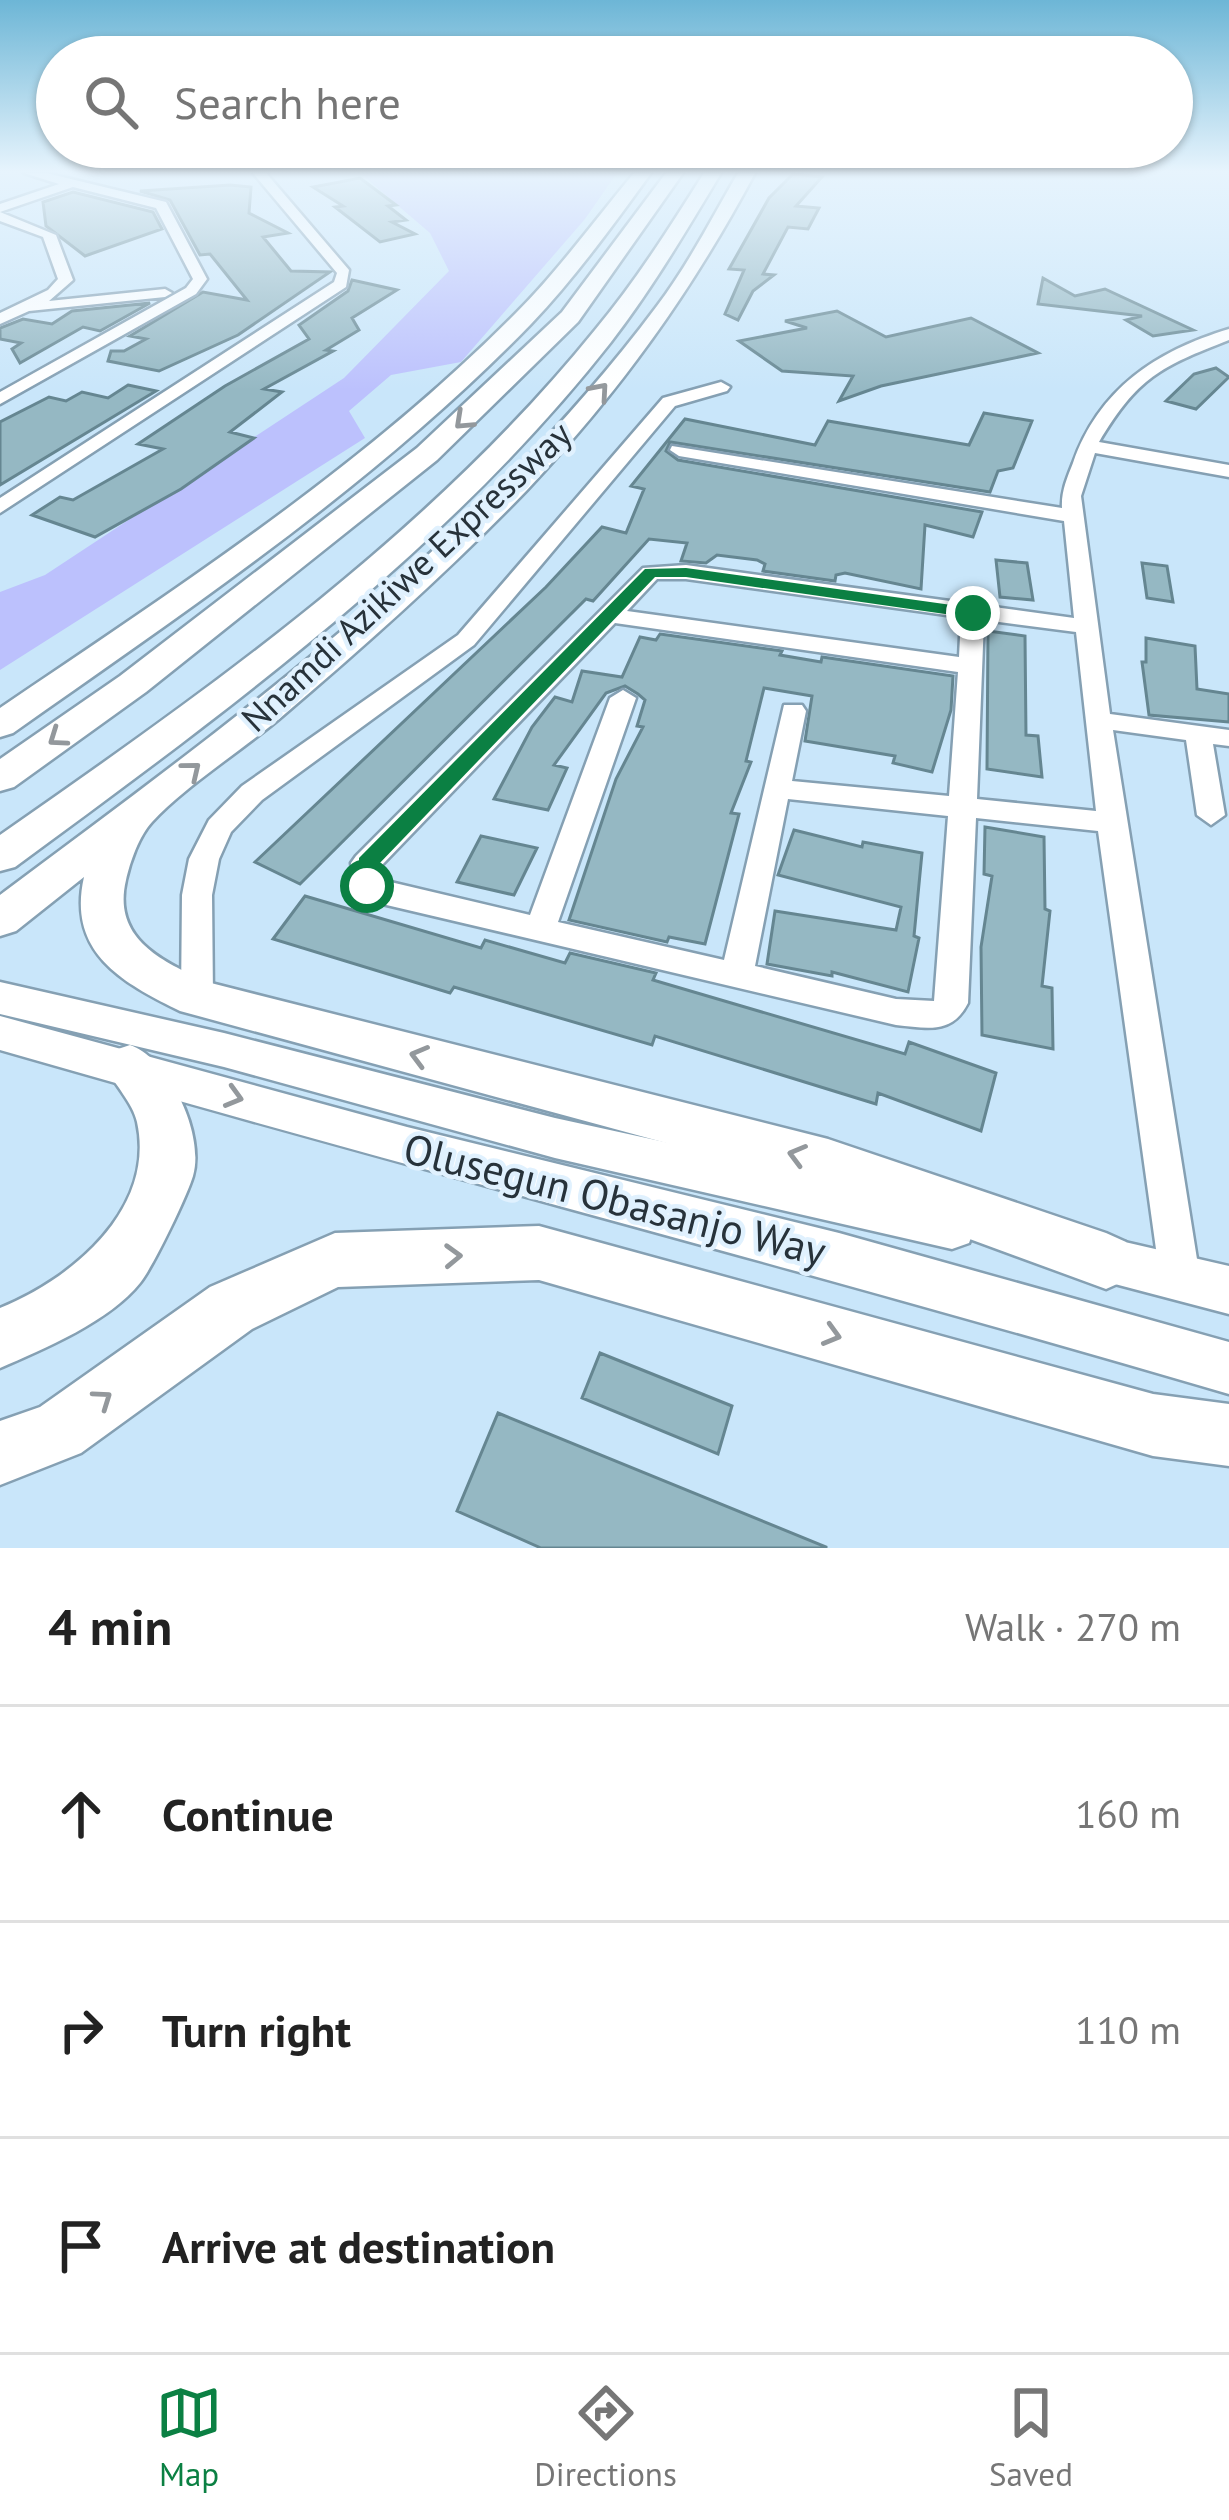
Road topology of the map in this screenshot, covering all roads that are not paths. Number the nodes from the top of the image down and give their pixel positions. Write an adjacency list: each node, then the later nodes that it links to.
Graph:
1 (53, 245): 10 (street)
2 (182, 245): 16 (street)
3 (320, 245): 21 (street)
4 (584, 245): 17 (highway)
5 (623, 245): 11 (highway, Nnamdi Azikiwe Expressway)
6 (667, 245): 8 (highway, Nnamdi Azikiwe Expressway)
7 (706, 245): 14 (highway, Nnamdi Azikiwe Expressway)
8 (639, 289): 14 (highway); 39 (highway, Nnamdi Azikiwe Expressway)
9 (165, 293): 10 (street)
10 (23, 308): 12 (street)
11 (571, 317): 17 (highway); 33 (highway, Nnamdi Azikiwe Expressway, one-way to 33)
12 (0, 319)
13 (1229, 334): 18 (street)
14 (642, 340): 36 (highway, Nnamdi Azikiwe Expressway, one-way to 14)
15 (721, 387): 43 (street)
16 (0, 399)
17 (417, 416): 30 (highway)
18 (1088, 446): 20 (street); 22 (street)
19 (679, 450): 22 (street)
20 (1229, 471)
21 (0, 507)
22 (1073, 516): 25 (street)
23 (973, 613): 24 (street); 25 (street); 26 (street)
24 (606, 615): 26 (street); 41 (street)
25 (1087, 627): 29 (street)
26 (970, 666): 35 (street)
27 (623, 698): 41 (street)
28 (793, 711): 34 (street)
29 (1099, 720): 31 (street); 38 (street)
30 (0, 725)
31 (1198, 734): 32 (street); 37 (street)
32 (1229, 738)
33 (0, 778)
34 (776, 789): 35 (street); 42 (street)
35 (963, 808): 38 (street); 42 (street)
36 (135, 814): 40 (highway, Nnamdi Azikiwe Expressway); 43 (highway)
37 (1211, 815)
38 (1111, 822): 47 (street)
39 (0, 856)
40 (0, 919)
41 (539, 930): 42 (street)
42 (737, 975)
43 (197, 998): 46 (highway, one-way to 43)
44 (1, 1010): 45 (main road, Olusegun Obasanjo Way); 46 (main road, Olusegun Obasanjo Way)
45 (130, 1066): 49 (highway); 50 (main road, Olusegun Obasanjo Way, one-way to 50)
46 (1106, 1261): 47 (main road, Olusegun Obasanjo Way)
47 (1180, 1278): 48 (main road, Olusegun Obasanjo Way)
48 (1229, 1290)
49 (0, 1338)
50 (1229, 1368)
51 (1229, 1436): 52 (highway, one-way to 51)
52 (0, 1453)

